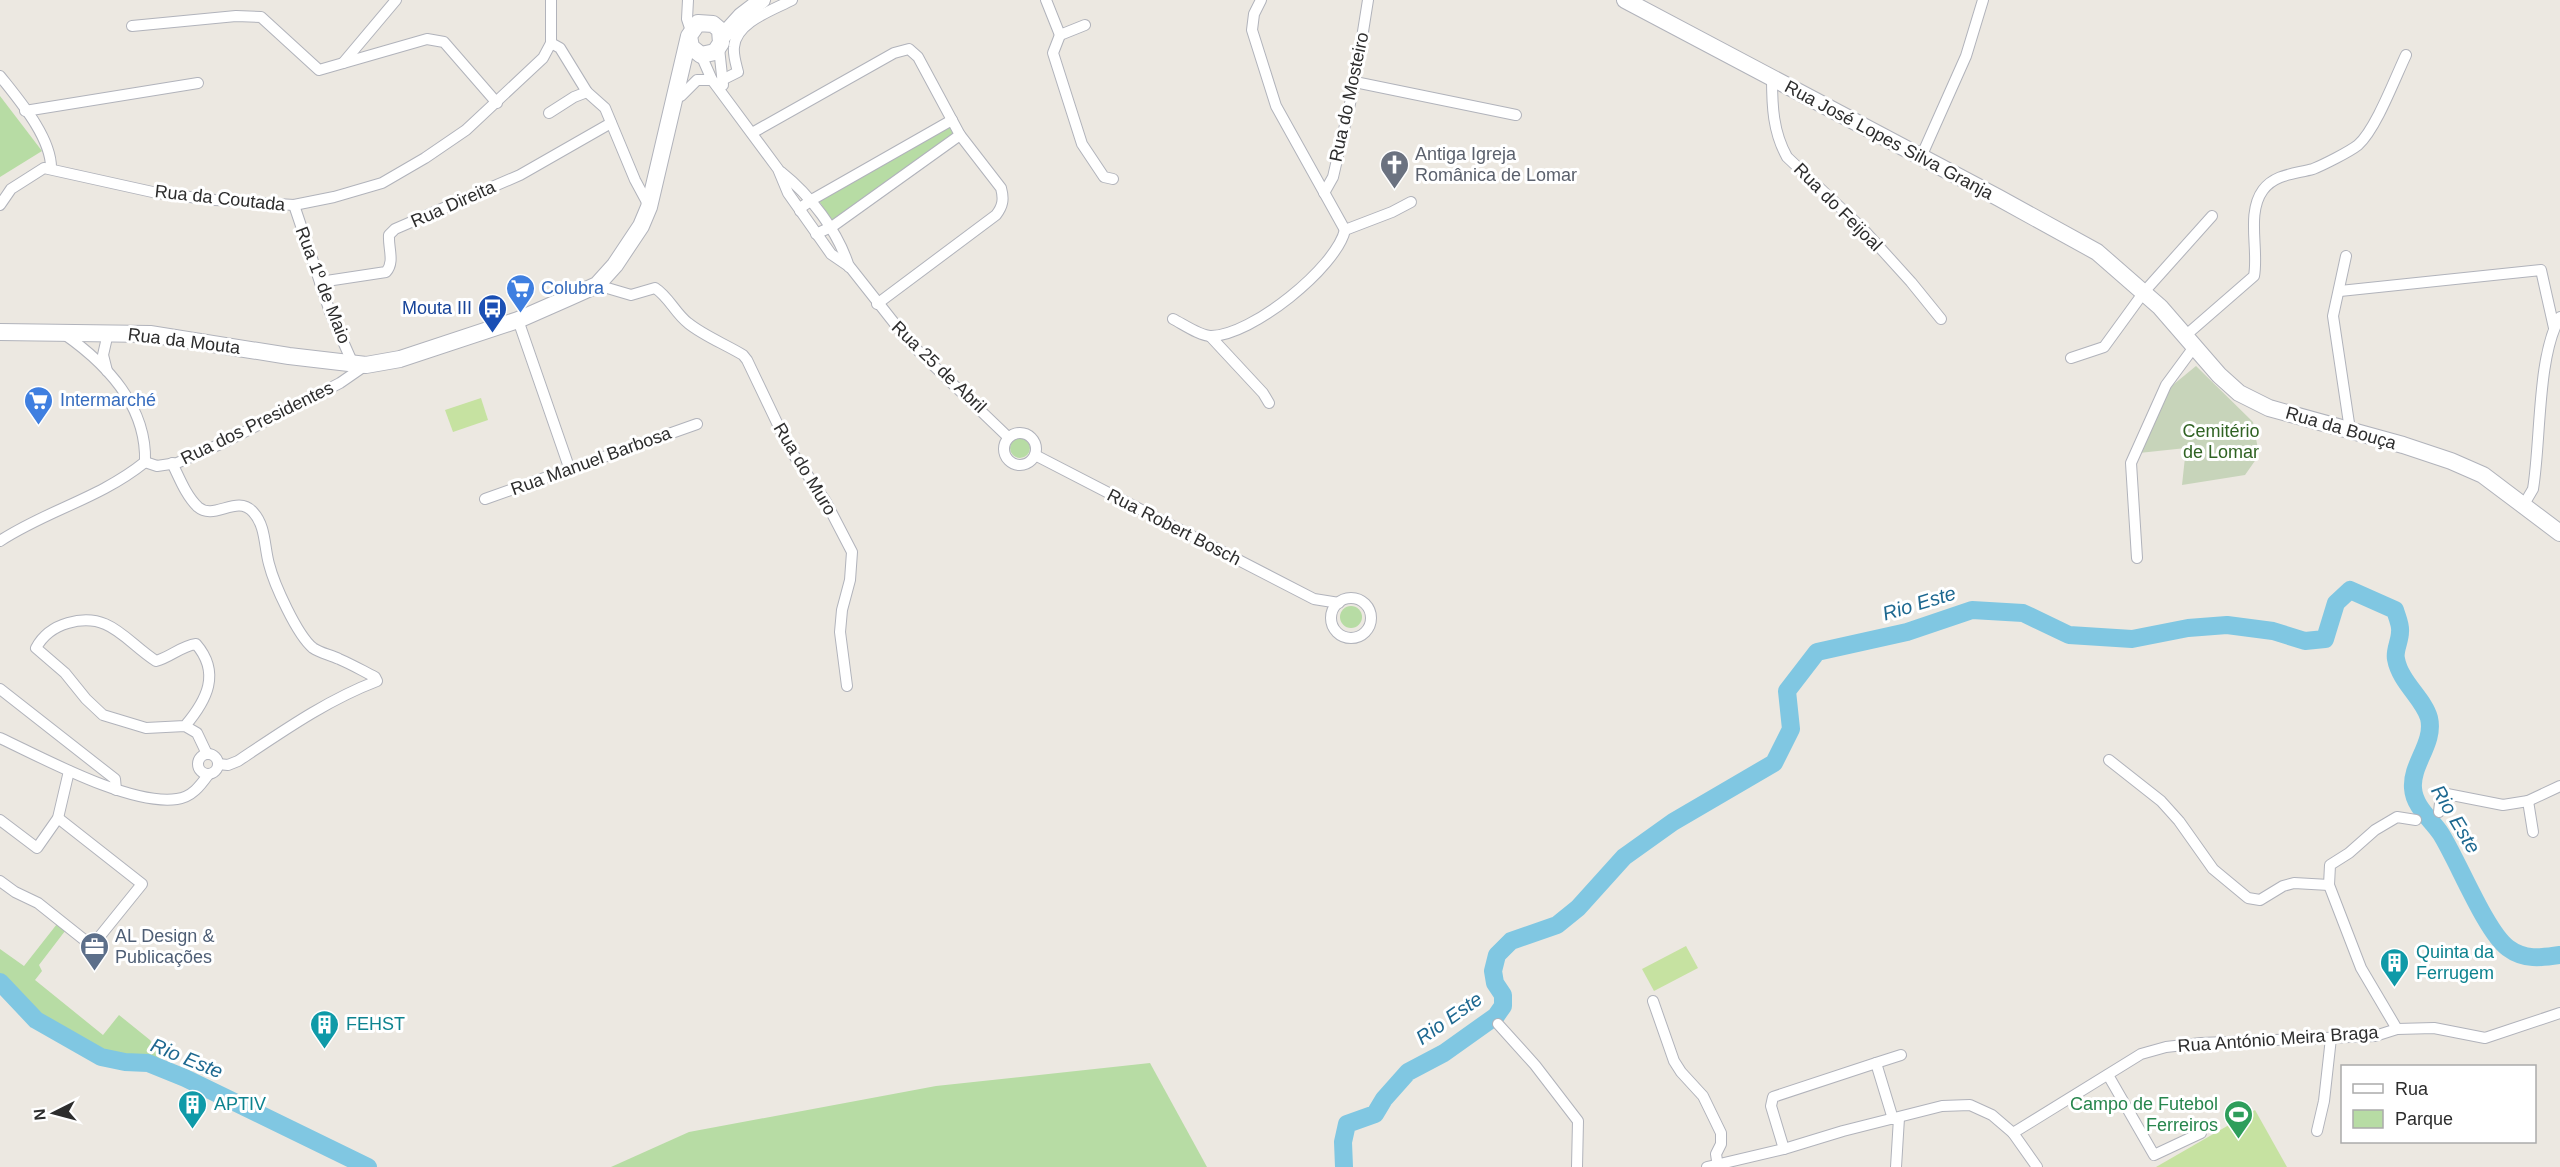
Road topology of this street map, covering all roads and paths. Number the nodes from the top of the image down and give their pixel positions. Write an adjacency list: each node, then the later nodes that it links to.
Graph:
1 (396, 0): 21 (street)
2 (551, 0): 18 (street)
3 (688, 0): 15 (street)
4 (693, 0): 15 (street)
5 (758, 0): 15 (main road)
6 (762, 0): 17 (main road)
7 (792, 0): 24 (street)
8 (1046, 0): 16 (street)
9 (1261, 0): 42 (street)
10 (1368, 0): 25 (street, Rua do Mosteiro)
11 (1625, 0): 23 (main road, Rua José Lopes Silva Granja)
12 (1980, 2): 38 (street)
13 (1085, 25): 16 (street)
14 (132, 26): 21 (street)
15 (698, 28): 17 (main road); 19 (main road); 35 (main road)
16 (1060, 35): 41 (street)
17 (720, 42): 19 (main road); 24 (street)
18 (551, 43): 27 (street); 29 (street, Rua da Coutada)
19 (701, 55): 24 (street, Rua 25 de Abril); 28 (main road)
20 (2406, 55): 69 (street)
21 (343, 63): 29 (street)
22 (0, 76): 30 (street)
23 (1772, 78): 38 (main road, Rua José Lopes Silva Granja); 62 (street, Rua do Feijoal)
24 (717, 80): 28 (street); 36 (street, Rua 25 de Abril)
25 (1354, 82): 32 (street); 42 (street, Rua do Mosteiro)
26 (198, 83): 30 (street)
27 (587, 92): 31 (street); 34 (street)
28 (681, 96): 35 (main road)
29 (497, 104): 46 (street, Rua da Coutada)
30 (25, 111): 39 (street)
31 (549, 113)
32 (1516, 115)
33 (952, 120): 36 (street); 37 (street); 43 (street)
34 (611, 123): 47 (street); 55 (street, Rua Direita)
35 (669, 125): 47 (main road)
36 (752, 133): 40 (street, Rua 25 de Abril)
37 (960, 135): 50 (street); 59 (street)
38 (1921, 157): 58 (main road, Rua José Lopes Silva Granja)
39 (51, 169): 45 (street); 46 (street, Rua da Coutada)
40 (778, 169): 43 (street, Rua 25 de Abril); 48 (street, Rua 25 de Abril)
41 (1113, 179)
42 (1324, 192): 51 (street)
43 (810, 201): 48 (street); 50 (street, Rua 25 de Abril)
44 (1411, 202): 51 (street)
45 (0, 205)
46 (294, 205): 55 (street, Rua 1º de Maio)
47 (649, 207): 56 (main road)
48 (801, 211): 52 (street, Rua 25 de Abril)
49 (2211, 216): 58 (street)
50 (829, 228): 52 (street); 54 (street, Rua 25 de Abril)
51 (1345, 230): 68 (street)
52 (816, 234): 54 (street, Rua 25 de Abril)
53 (2346, 256): 57 (street)
54 (850, 267): 59 (street, Rua 25 de Abril)
55 (320, 282): 71 (street, Rua 1º de Maio)
56 (597, 285): 63 (main road, Rua da Mouta); 89 (street, Rua do Muro)
57 (2340, 291): 64 (street); 75 (street)
58 (2144, 292): 69 (main road, Rua da Bouça); 70 (street)
59 (877, 304): 76 (street, Rua 25 de Abril)
60 (2560, 317): 64 (street)
61 (1173, 319): 68 (street)
62 (1941, 319)
63 (518, 320): 71 (main road, Rua da Mouta); 80 (street)
64 (2554, 328): 82 (street)
65 (0, 332): 66 (main road, Rua da Mouta)
66 (62, 333): 67 (main road, Rua da Mouta); 72 (street)
67 (108, 333): 71 (main road, Rua da Mouta); 72 (street)
68 (1210, 336): 73 (street)
69 (2189, 342): 75 (main road, Rua da Bouça); 85 (street)
70 (2071, 358)
71 (357, 368): 79 (street, Rua dos Presidentes)
72 (107, 371): 78 (street)
73 (1269, 403)
74 (697, 424): 80 (street, Rua Manuel Barbosa)
75 (2350, 430): 82 (main road, Rua da Bouça)
76 (1008, 437): 77 (street); 77 (street)
77 (1035, 455): 86 (street, Rua Robert Bosch)
78 (145, 462): 79 (street, Rua dos Presidentes); 84 (street)
79 (172, 464): 95 (street)
80 (570, 470): 81 (street, Rua Manuel Barbosa)
81 (485, 499)
82 (2523, 506): 83 (main road, Rua da Bouça)
83 (2560, 533)
84 (0, 541)
85 (2137, 558)
86 (1314, 599): 87 (street, Rua Robert Bosch); 88 (street, Rua Robert Bosch)
87 (1339, 603): 88 (street); 88 (street, Rua Robert Bosch)
88 (1332, 622)
89 (847, 687)
90 (0, 689): 99 (street)
91 (185, 726): 91 (street); 93 (street)
92 (0, 738): 96 (street)
93 (207, 754): 95 (street); 97 (street)
94 (2109, 760): 107 (street)
95 (218, 764): 97 (street)
96 (69, 771): 99 (street); 102 (street)
97 (208, 775): 99 (street)
98 (2560, 786): 100 (street)
99 (116, 790)
100 (2528, 801): 101 (street); 105 (street)
101 (2439, 812)
102 (58, 818): 103 (street); 106 (street)
103 (0, 820)
104 (2416, 820): 107 (street)
105 (2533, 832)
106 (0, 881)
107 (2329, 885): 111 (street)
108 (1653, 1001): 121 (street)
109 (2560, 1013): 111 (street, Rua António Meira Braga)
110 (1498, 1024): 122 (street)
111 (2397, 1029): 112 (street, Rua António Meira Braga)
112 (2331, 1038): 115 (street, Rua António Meira Braga); 118 (street)
113 (1901, 1055): 114 (street)
114 (1876, 1063): 116 (street); 120 (street)
115 (2108, 1075): 117 (street, Rua António Meira Braga); 119 (street)
116 (1896, 1119): 117 (street); 120 (street); 123 (street)
117 (2011, 1131): 124 (street)
118 (2317, 1131)
119 (2201, 1133)
120 (1784, 1149): 121 (street)
121 (1714, 1166)
122 (1577, 1167)
123 (1896, 1167)
124 (2037, 1167)

